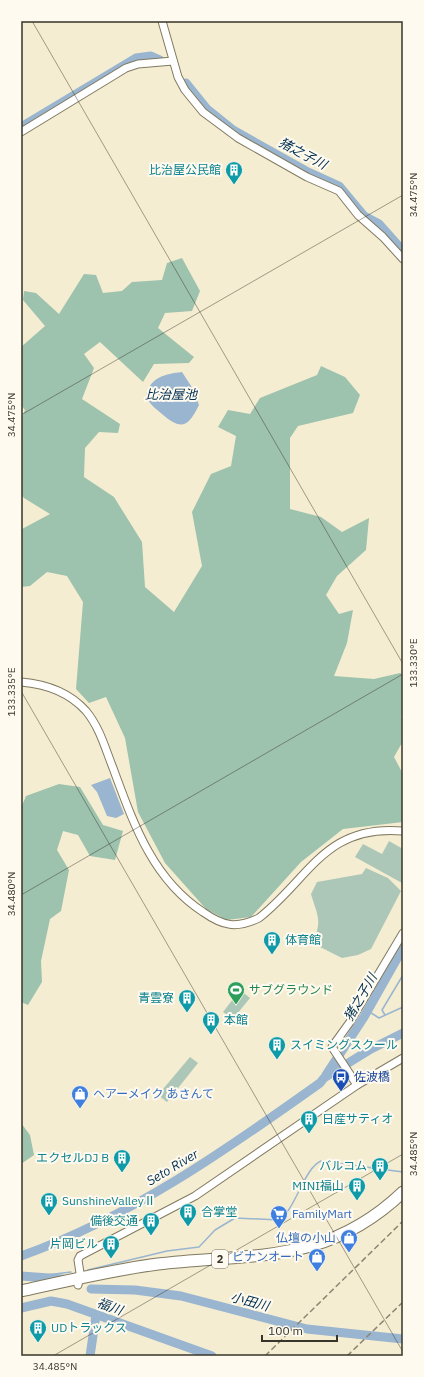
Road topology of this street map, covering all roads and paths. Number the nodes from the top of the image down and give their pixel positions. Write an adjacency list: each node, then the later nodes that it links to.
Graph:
1 (162, 21): 2 (street)
2 (173, 61): 3 (street); 4 (street)
3 (21, 132)
4 (403, 259)
5 (21, 682): 6 (street)
6 (403, 831)
7 (403, 933): 9 (street)
8 (403, 1058): 9 (street)
9 (356, 1083): 12 (street)
10 (403, 1192): 12 (highway, 2)
11 (403, 1200): 12 (highway, 2)
12 (78, 1282): 13 (highway, 2); 14 (highway, 2)
13 (21, 1291)
14 (21, 1298)

